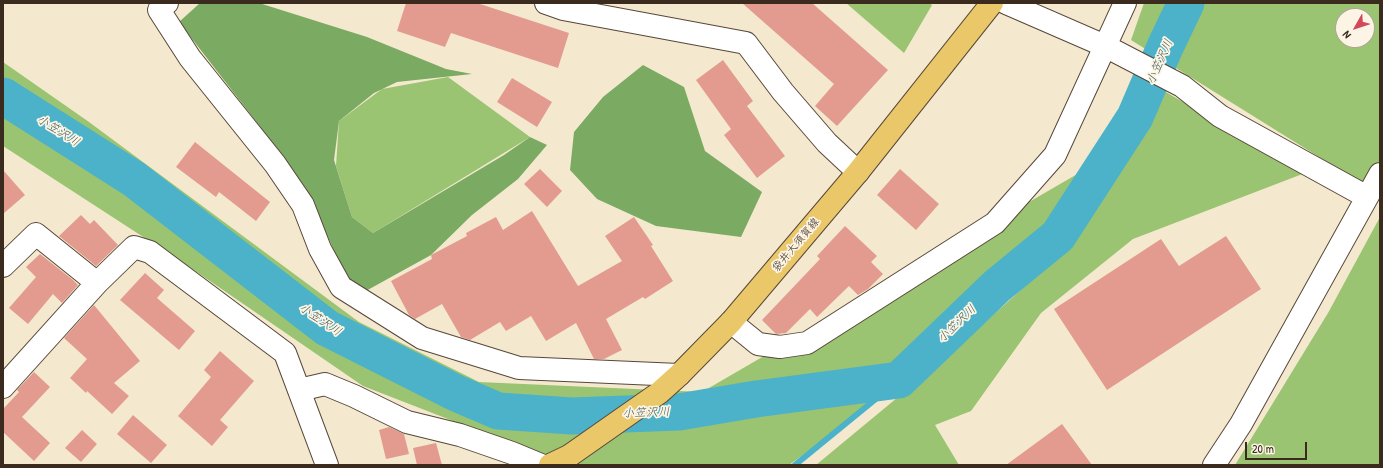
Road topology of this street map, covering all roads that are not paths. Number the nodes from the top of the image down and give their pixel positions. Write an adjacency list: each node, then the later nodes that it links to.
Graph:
1 (167, 3): 13 (street)
2 (546, 3): 7 (street)
3 (992, 3): 7 (main road, 袋井大須賀線)
4 (1006, 3): 6 (street)
5 (1125, 3): 6 (street)
6 (1105, 46): 9 (street); 12 (street)
7 (858, 172): 12 (main road, 袋井大須賀線)
8 (1380, 174): 9 (street)
9 (1366, 197): 19 (street)
10 (3, 266): 11 (street)
11 (97, 283): 14 (street); 15 (street)
12 (731, 322): 13 (main road, 袋井大須賀線)
13 (679, 375): 16 (main road, 袋井大須賀線)
14 (3, 387)
15 (299, 390): 17 (street); 18 (street)
16 (559, 460)
17 (327, 465)
18 (541, 465)
19 (1214, 465)

